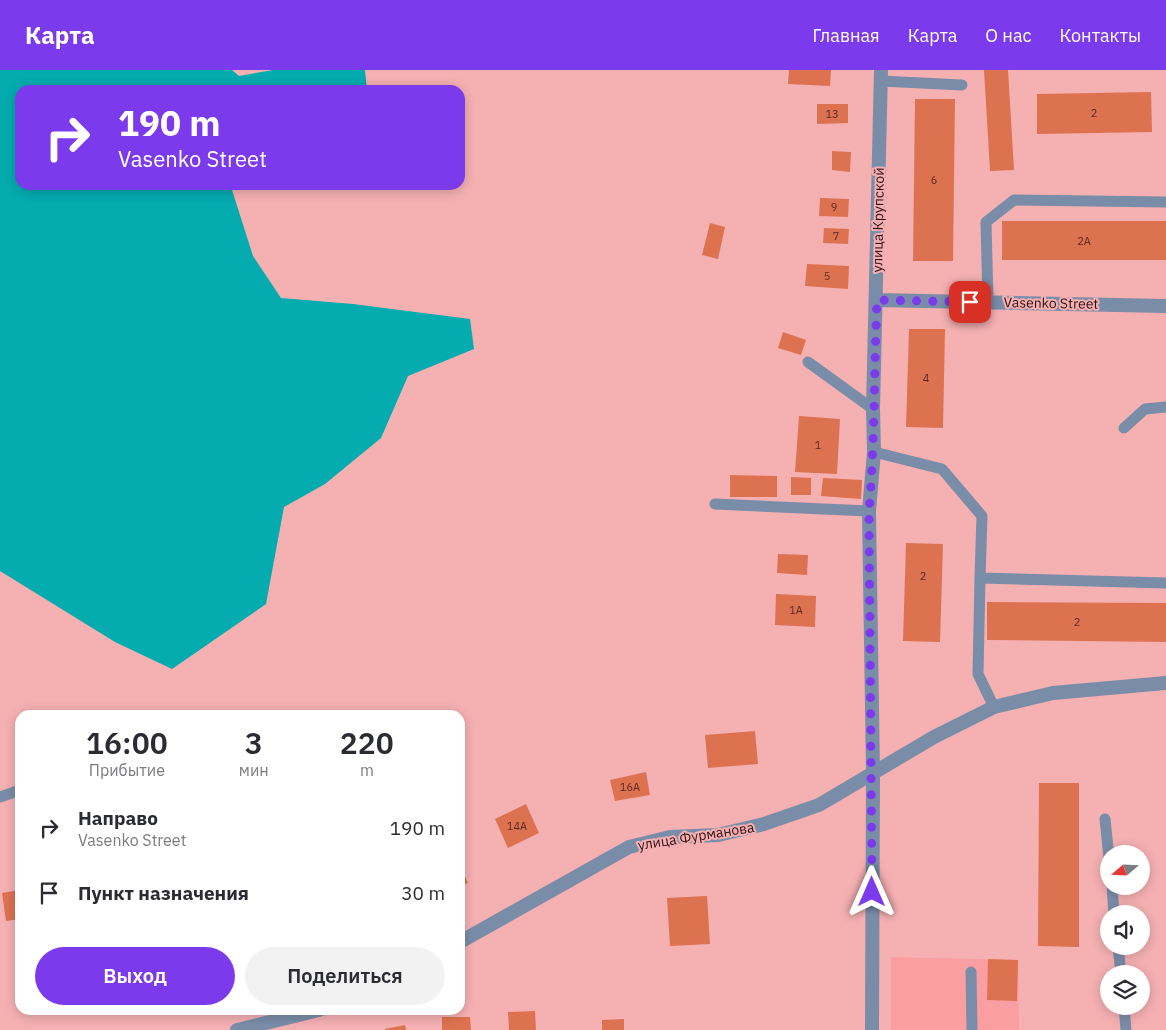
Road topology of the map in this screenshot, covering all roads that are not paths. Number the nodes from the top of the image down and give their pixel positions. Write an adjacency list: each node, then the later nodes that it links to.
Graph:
1 (881, 76): 2 (lane); 4 (street, улица Крупской)
2 (962, 85)
3 (1166, 202): 5 (lane)
4 (877, 300): 5 (street, Vasenko Street); 9 (street, улица Крупской)
5 (988, 302): 6 (street, Vasenko Street)
6 (1166, 306)
7 (808, 362): 9 (lane)
8 (1166, 407): 10 (lane)
9 (873, 409): 11 (street, улица Крупской)
10 (1124, 428)
11 (874, 452): 13 (street, улица Крупской); 14 (lane)
12 (715, 504): 13 (lane)
13 (869, 512): 18 (street, улица Крупской)
14 (980, 578): 15 (lane); 17 (lane)
15 (1166, 584)
16 (1166, 683): 17 (street, улица Фурманова)
17 (994, 707): 18 (street, улица Фурманова)
18 (873, 773): 23 (street, улица Фурманова); 28 (street, улица Крупской)
19 (15, 792): 20 (lane)
20 (0, 797)
21 (1105, 819): 22 (lane)
22 (1108, 845)
23 (465, 939)
24 (971, 972): 29 (lane)
25 (298, 1015): 27 (street)
26 (1125, 1015): 30 (lane)
27 (237, 1030)
28 (872, 1030)
29 (972, 1030)
30 (1126, 1030)

